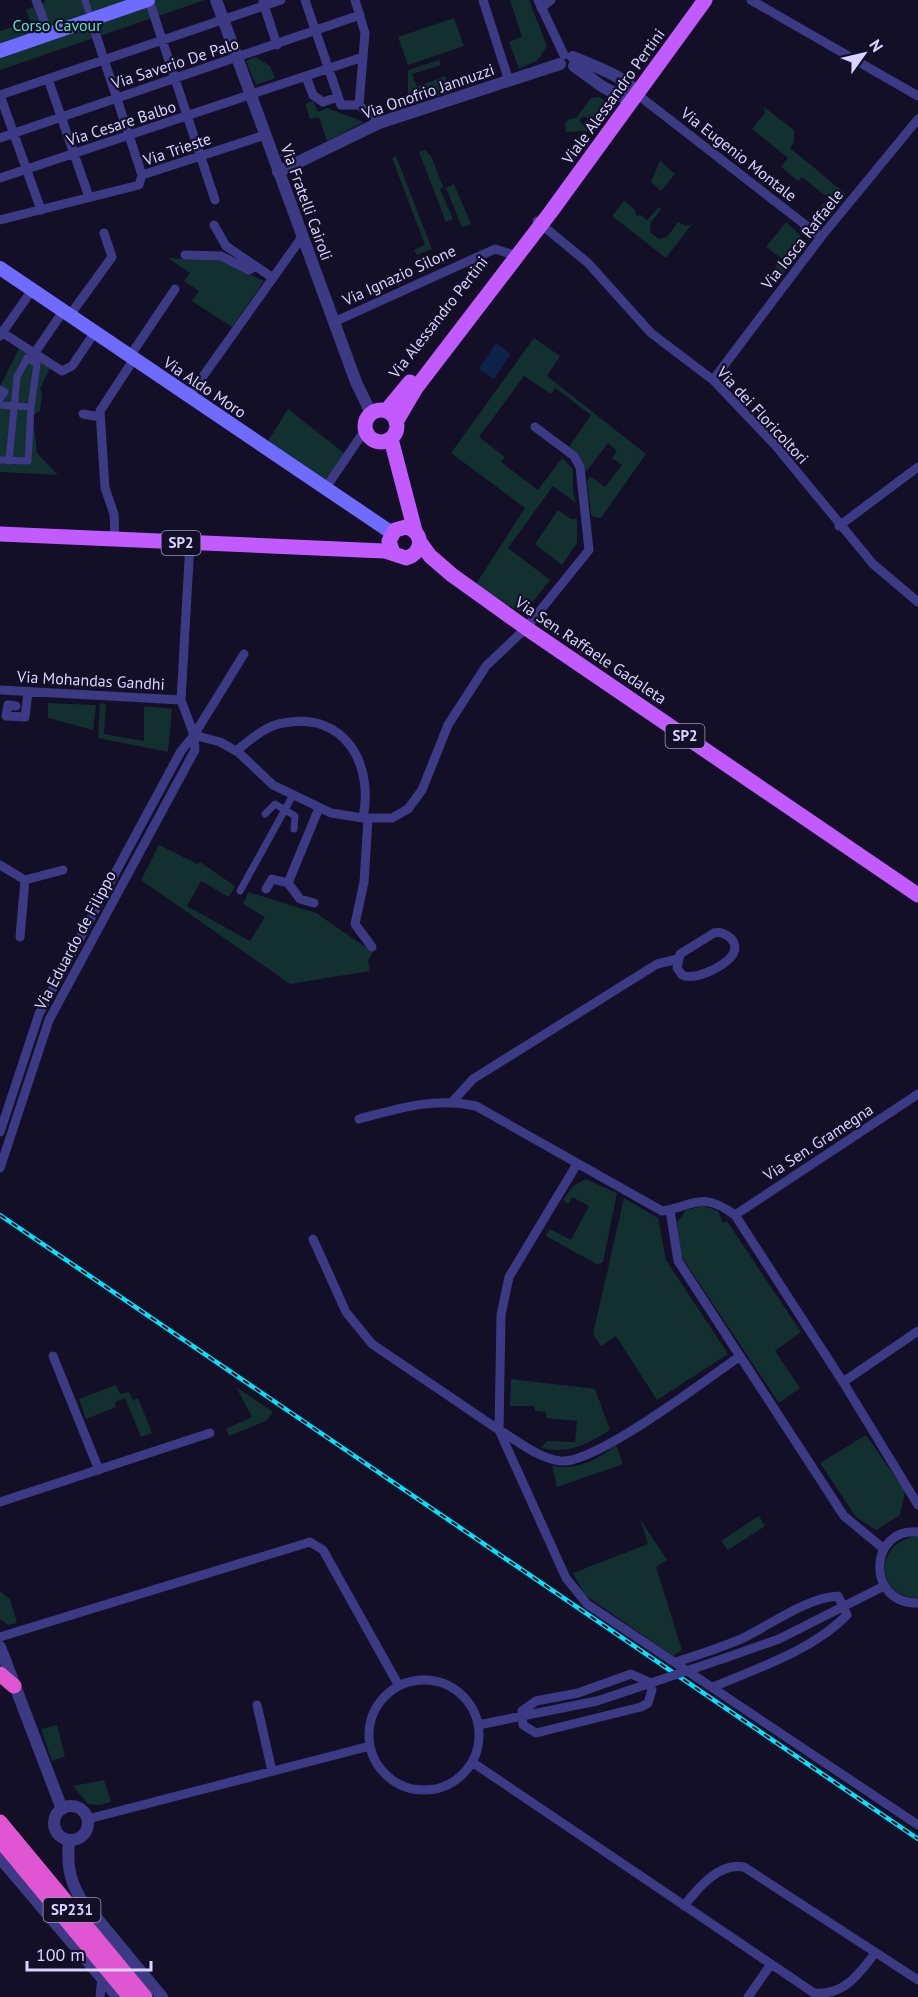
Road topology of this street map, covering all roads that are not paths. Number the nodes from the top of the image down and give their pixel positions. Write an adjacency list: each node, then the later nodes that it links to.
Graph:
1 (36, 0): 19 (street)
2 (85, 0): 15 (street)
3 (148, 0): 15 (main road); 20 (street)
4 (216, 0): 17 (street, Via Fratelli Cairoli)
5 (280, 0): 13 (street)
6 (305, 0): 18 (street)
7 (355, 0): 16 (street)
8 (483, 0): 31 (street)
9 (550, 0): 14 (street)
10 (696, 0): 32 (main road, Viale Alessandro Pertini)
11 (705, 0): 32 (main road, Viale Alessandro Pertini)
12 (751, 0): 35 (street)
13 (263, 3): 17 (street); 21 (street)
14 (539, 4): 25 (street)
15 (90, 15): 19 (main road); 26 (street)
16 (360, 15): 18 (street, Via Saverio De Palo); 23 (street)
17 (224, 21): 20 (street); 24 (street, Via Fratelli Cairoli)
18 (316, 31): 21 (street, Via Saverio De Palo); 27 (street)
19 (49, 34): 22 (main road)
20 (161, 42): 26 (street); 30 (street)
21 (277, 45): 24 (street, Via Saverio De Palo)
22 (0, 51)
23 (363, 57): 27 (street, Via Cesare Balbo); 38 (street)
24 (237, 58): 30 (street, Via Saverio De Palo); 34 (street, Via Fratelli Cairoli)
25 (568, 60): 31 (street, Via Onofrio Jannuzzi); 32 (street)
26 (105, 61): 29 (street); 37 (street)
27 (329, 69): 28 (street, Via Cesare Balbo); 36 (street)
28 (306, 77): 34 (street, Via Cesare Balbo); 36 (street)
29 (48, 79): 33 (street); 39 (street)
30 (174, 80): 37 (street, Via Saverio De Palo); 40 (street)
31 (509, 81): 42 (street, Via Onofrio Jannuzzi)
32 (632, 94): 56 (main road, Viale Alessandro Pertini); 61 (street, Via Eugenio Montale)
33 (0, 95): 43 (street)
34 (251, 96): 40 (street, Via Cesare Balbo); 45 (street, Via Fratelli Cairoli)
35 (918, 96)
36 (339, 97): 38 (street)
37 (117, 98): 39 (street, Via Saverio De Palo); 44 (street)
38 (359, 105): 42 (street)
39 (61, 116): 43 (street, Via Saverio De Palo); 47 (street)
40 (186, 117): 44 (street, Via Cesare Balbo); 48 (street)
41 (918, 119): 61 (street, Via Iosca Raffaele)
42 (379, 123): 50 (street, Via Onofrio Jannuzzi)
43 (13, 133): 46 (street, Via Saverio De Palo); 49 (street)
44 (130, 135): 47 (street, Via Cesare Balbo); 51 (street)
45 (265, 135): 48 (street, Via Trieste); 50 (street, Via Fratelli Cairoli)
46 (0, 138)
47 (74, 154): 49 (street, Via Cesare Balbo); 53 (street)
48 (200, 156): 51 (street, Via Trieste); 54 (street)
49 (26, 170): 52 (street, Via Cesare Balbo); 55 (street)
50 (278, 172): 60 (street, Via Fratelli Cairoli)
51 (142, 175): 53 (street, Via Trieste)
52 (0, 178)
53 (89, 197): 55 (street, Via Trieste)
54 (215, 200)
55 (41, 210): 57 (street, Via Trieste)
56 (545, 219): 62 (main road, Viale Alessandro Pertini); 75 (street, Via dei Floricoltori)
57 (0, 220)
58 (214, 225): 64 (street)
59 (104, 232): 69 (street)
60 (302, 237): 66 (street); 70 (street, Via Fratelli Cairoli)
61 (821, 237): 75 (street, Via Iosca Raffaele)
62 (517, 250): 70 (street, Via Ignazio Silone); 83 (main road, Via Alessandro Pertini)
63 (185, 255): 64 (street)
64 (255, 266): 66 (street)
65 (0, 268): 68 (main road, Via Aldo Moro)
66 (273, 278): 77 (street)
67 (175, 289): 74 (street)
68 (32, 290): 69 (main road, Via Aldo Moro); 72 (street)
69 (67, 313): 71 (main road, Via Aldo Moro); 73 (street)
70 (334, 322): 83 (street, Via Fratelli Cairoli)
71 (95, 332): 73 (street); 74 (main road, Via Aldo Moro)
72 (1, 333): 73 (street)
73 (34, 354)
74 (132, 357): 77 (main road, Via Aldo Moro); 84 (street)
75 (713, 380): 92 (street, Via dei Floricoltori)
76 (0, 389): 78 (street)
77 (189, 396): 91 (main road, Via Aldo Moro)
78 (0, 399)
79 (0, 405): 80 (street)
80 (12, 406): 81 (street); 81 (street); 89 (street)
81 (31, 407): 89 (street)
82 (83, 414): 84 (street)
83 (384, 416): 86 (main road); 87 (main road)
84 (100, 417): 95 (street)
85 (535, 427): 102 (street)
86 (365, 430): 87 (main road); 91 (street)
87 (384, 440): 94 (main road)
88 (0, 460): 89 (street)
89 (9, 461)
90 (918, 467): 92 (street)
91 (325, 489): 94 (main road, Via Aldo Moro)
92 (839, 526): 101 (street, Via dei Floricoltori)
93 (0, 534): 95 (main road, SP2)
94 (404, 534): 97 (main road, SP2); 98 (main road); 99 (main road); 100 (main road, Via Sen. Raffaele Gadaleta / SP2)
95 (115, 539): 96 (main road, SP2)
96 (189, 543): 97 (main road, SP2); 106 (street)
97 (361, 550): 98 (main road, SP2)
98 (393, 553): 99 (main road, Via Sen. Raffaele Gadaleta)
99 (411, 557): 100 (main road, Via Sen. Raffaele Gadaleta / SP2)
100 (452, 575): 102 (main road, Via Sen. Raffaele Gadaleta / SP2)
101 (918, 602)
102 (526, 628): 114 (street); 122 (main road, Via Sen. Raffaele Gadaleta / SP2)
103 (244, 654): 108 (street)
104 (0, 690): 105 (street, Via Mohandas Gandhi)
105 (27, 692): 106 (street, Via Mohandas Gandhi); 107 (street)
106 (181, 700): 108 (street)
107 (16, 706)
108 (194, 735): 109 (street); 130 (street, Via Eduardo de Filippo); 132 (street, Via Eduardo de Filippo)
109 (236, 751): 110 (street); 114 (street)
110 (293, 795): 111 (street); 112 (street)
111 (319, 808): 114 (street); 119 (street)
112 (285, 810): 113 (street); 115 (street); 121 (street)
113 (265, 814)
114 (365, 818): 125 (street)
115 (294, 829)
116 (0, 865): 118 (street)
117 (63, 870): 118 (street)
118 (25, 880): 124 (street)
119 (288, 883): 120 (street); 123 (street)
120 (266, 889)
121 (240, 891)
122 (918, 895)
123 (314, 903)
124 (20, 937)
125 (372, 947)
126 (678, 958): 126 (street); 128 (street)
127 (918, 1094): 134 (street, Via Sen. Gramegna)
128 (453, 1101): 129 (street); 131 (street)
129 (360, 1119)
130 (0, 1132)
131 (578, 1164): 133 (street); 140 (street)
132 (0, 1168)
133 (670, 1210): 134 (street); 138 (street)
134 (735, 1215): 139 (street)
135 (313, 1239): 140 (street)
136 (918, 1331): 139 (street)
137 (53, 1356): 142 (street)
138 (739, 1357): 140 (street); 146 (street)
139 (843, 1382): 144 (street)
140 (499, 1430): 152 (street)
141 (210, 1433): 142 (street)
142 (99, 1470): 143 (street)
143 (0, 1502)
144 (918, 1505)
145 (918, 1532): 146 (street)
146 (884, 1549): 147 (street)
147 (884, 1586): 148 (street); 149 (street)
148 (918, 1603)
149 (845, 1606): 152 (street); 156 (street); 158 (street, bridge)
150 (0, 1637): 155 (street)
151 (0, 1647): 154 (street)
152 (676, 1662): 156 (street)
153 (0, 1674): 154 (highway)
154 (14, 1686): 163 (street)
155 (399, 1686): 159 (street); 160 (street)
156 (713, 1687): 166 (street)
157 (257, 1705): 162 (street)
158 (520, 1716): 158 (street); 159 (street)
159 (478, 1725): 161 (street)
160 (370, 1746): 161 (street); 162 (street)
161 (472, 1762): 170 (street)
162 (272, 1772): 164 (street)
163 (62, 1809): 164 (street); 168 (street)
164 (88, 1819): 168 (street)
165 (0, 1822): 178 (highway, SP231)
166 (918, 1825)
167 (0, 1840): 177 (highway, SP231)
168 (69, 1841): 179 (street)
169 (0, 1858): 173 (street)
170 (684, 1906): 171 (street); 172 (street)
171 (875, 1953): 172 (street); 174 (street)
172 (771, 1964): 180 (street)
173 (102, 1977): 175 (street); 176 (street)
174 (918, 1980)
175 (100, 1997)
176 (118, 1997)
177 (130, 1997)
178 (145, 1997)
179 (162, 1997)
180 (748, 1997)

